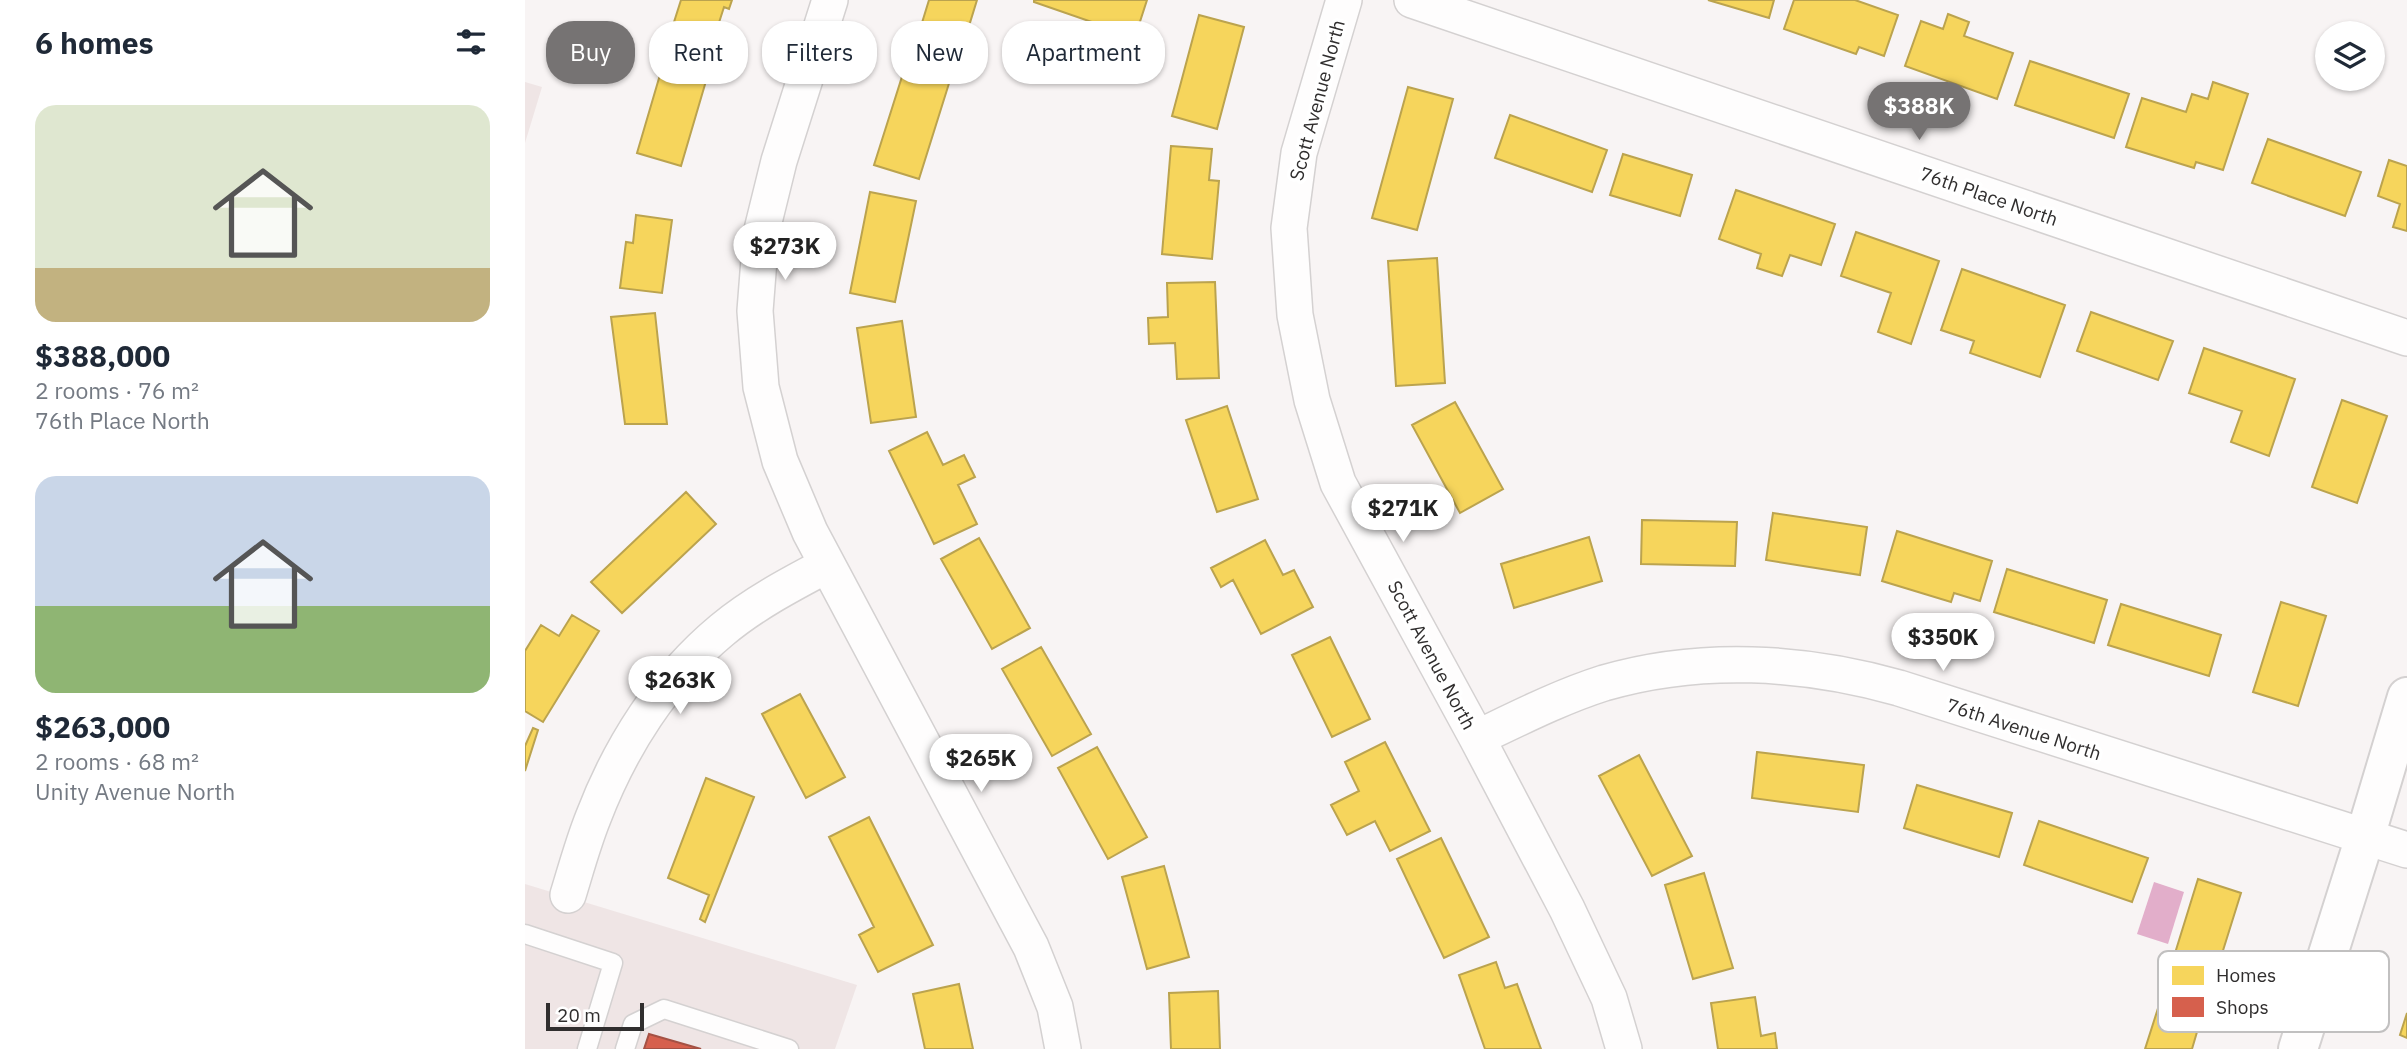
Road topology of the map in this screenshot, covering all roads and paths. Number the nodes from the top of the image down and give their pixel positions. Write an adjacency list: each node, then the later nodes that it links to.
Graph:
1 (829, 0): 5 (street)
2 (1344, 0): 7 (street, Scott Avenue North)
3 (1412, 0): 4 (street, 76th Place North)
4 (2407, 338)
5 (827, 565): 10 (street); 17 (street)
6 (2407, 697): 8 (street)
7 (1477, 738): 8 (street, 76th Avenue North); 18 (street, Scott Avenue North)
8 (2365, 837): 9 (street, 76th Avenue North); 12 (street)
9 (2407, 850)
10 (568, 895)
11 (525, 934): 14 (lane)
12 (2329, 951)
13 (2303, 1032): 19 (street)
14 (587, 1049)
15 (625, 1049): 16 (lane)
16 (789, 1049)
17 (1063, 1049)
18 (1624, 1049)
19 (2298, 1049)

